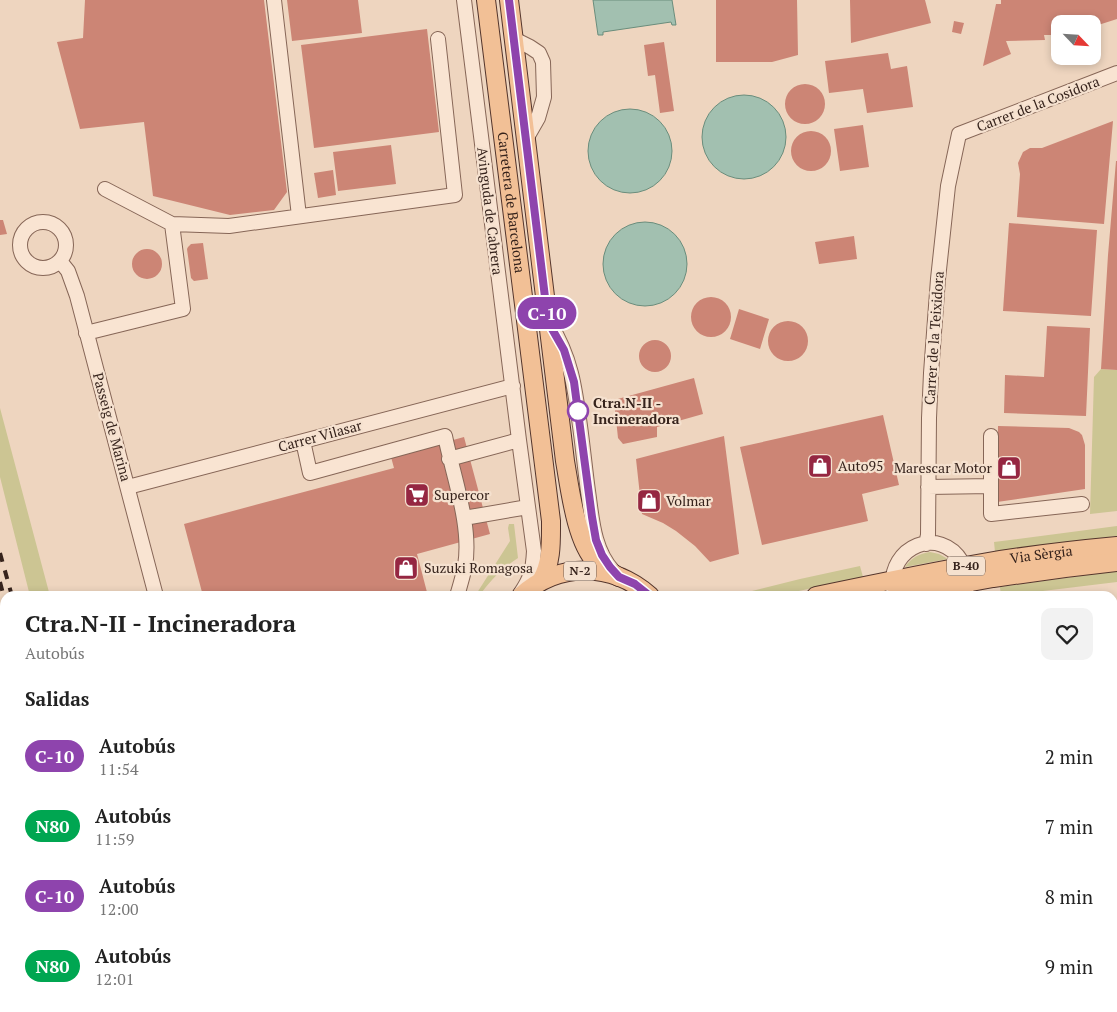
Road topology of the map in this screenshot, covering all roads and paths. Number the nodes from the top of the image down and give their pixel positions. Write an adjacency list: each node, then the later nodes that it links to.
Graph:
1 (274, 0): 11 (street)
2 (464, 0): 15 (street, Avinguda de Cabrera)
3 (486, 0): 30 (main road, Carretera de Barcelona / N-2)
4 (509, 0): 6 (main road, Carretera de Barcelona / N-2)
5 (438, 39): 11 (street)
6 (514, 39): 9 (main road, Carretera de Barcelona / N-2); 9 (street)
7 (1117, 74): 8 (street, Carrer de la Cosidora)
8 (959, 134): 20 (street, Carrer de la Teixidora)
9 (526, 140): 29 (main road, Carretera de Barcelona / N-2)
10 (105, 189): 12 (street)
11 (299, 216): 12 (street)
12 (172, 224): 14 (street)
13 (60, 260): 14 (street, Passeig de Marina)
14 (86, 333): 22 (street, Passeig de Marina)
15 (513, 386): 17 (street, Avinguda de Cabrera); 18 (street, Carrer Vilasar)
16 (991, 436): 21 (street)
17 (518, 440): 19 (street); 24 (street, Avinguda de Cabrera)
18 (303, 441): 19 (street); 22 (street, Carrer Vilasar)
19 (450, 459): 25 (street)
20 (928, 486): 21 (street); 26 (street, Carrer de la Teixidora)
21 (991, 486): 23 (street)
22 (128, 487): 32 (street, Passeig de Marina)
23 (1082, 504)
24 (528, 506): 25 (street); 34 (street, Avinguda de Cabrera)
25 (464, 518): 33 (street)
26 (926, 544): 31 (street); 37 (street)
27 (1117, 546): 31 (main road, Via Sèrgia / B-40)
28 (1117, 562): 31 (main road, Via Sèrgia / B-40)
29 (619, 577): 30 (main road, N-2); 36 (main road, N-2)
30 (541, 581): 35 (main road, N-2)
31 (965, 582): 37 (main road, Via Sèrgia / B-40)
32 (155, 591)
33 (458, 591)
34 (522, 591)
35 (526, 591)
36 (644, 591)
37 (894, 591)

